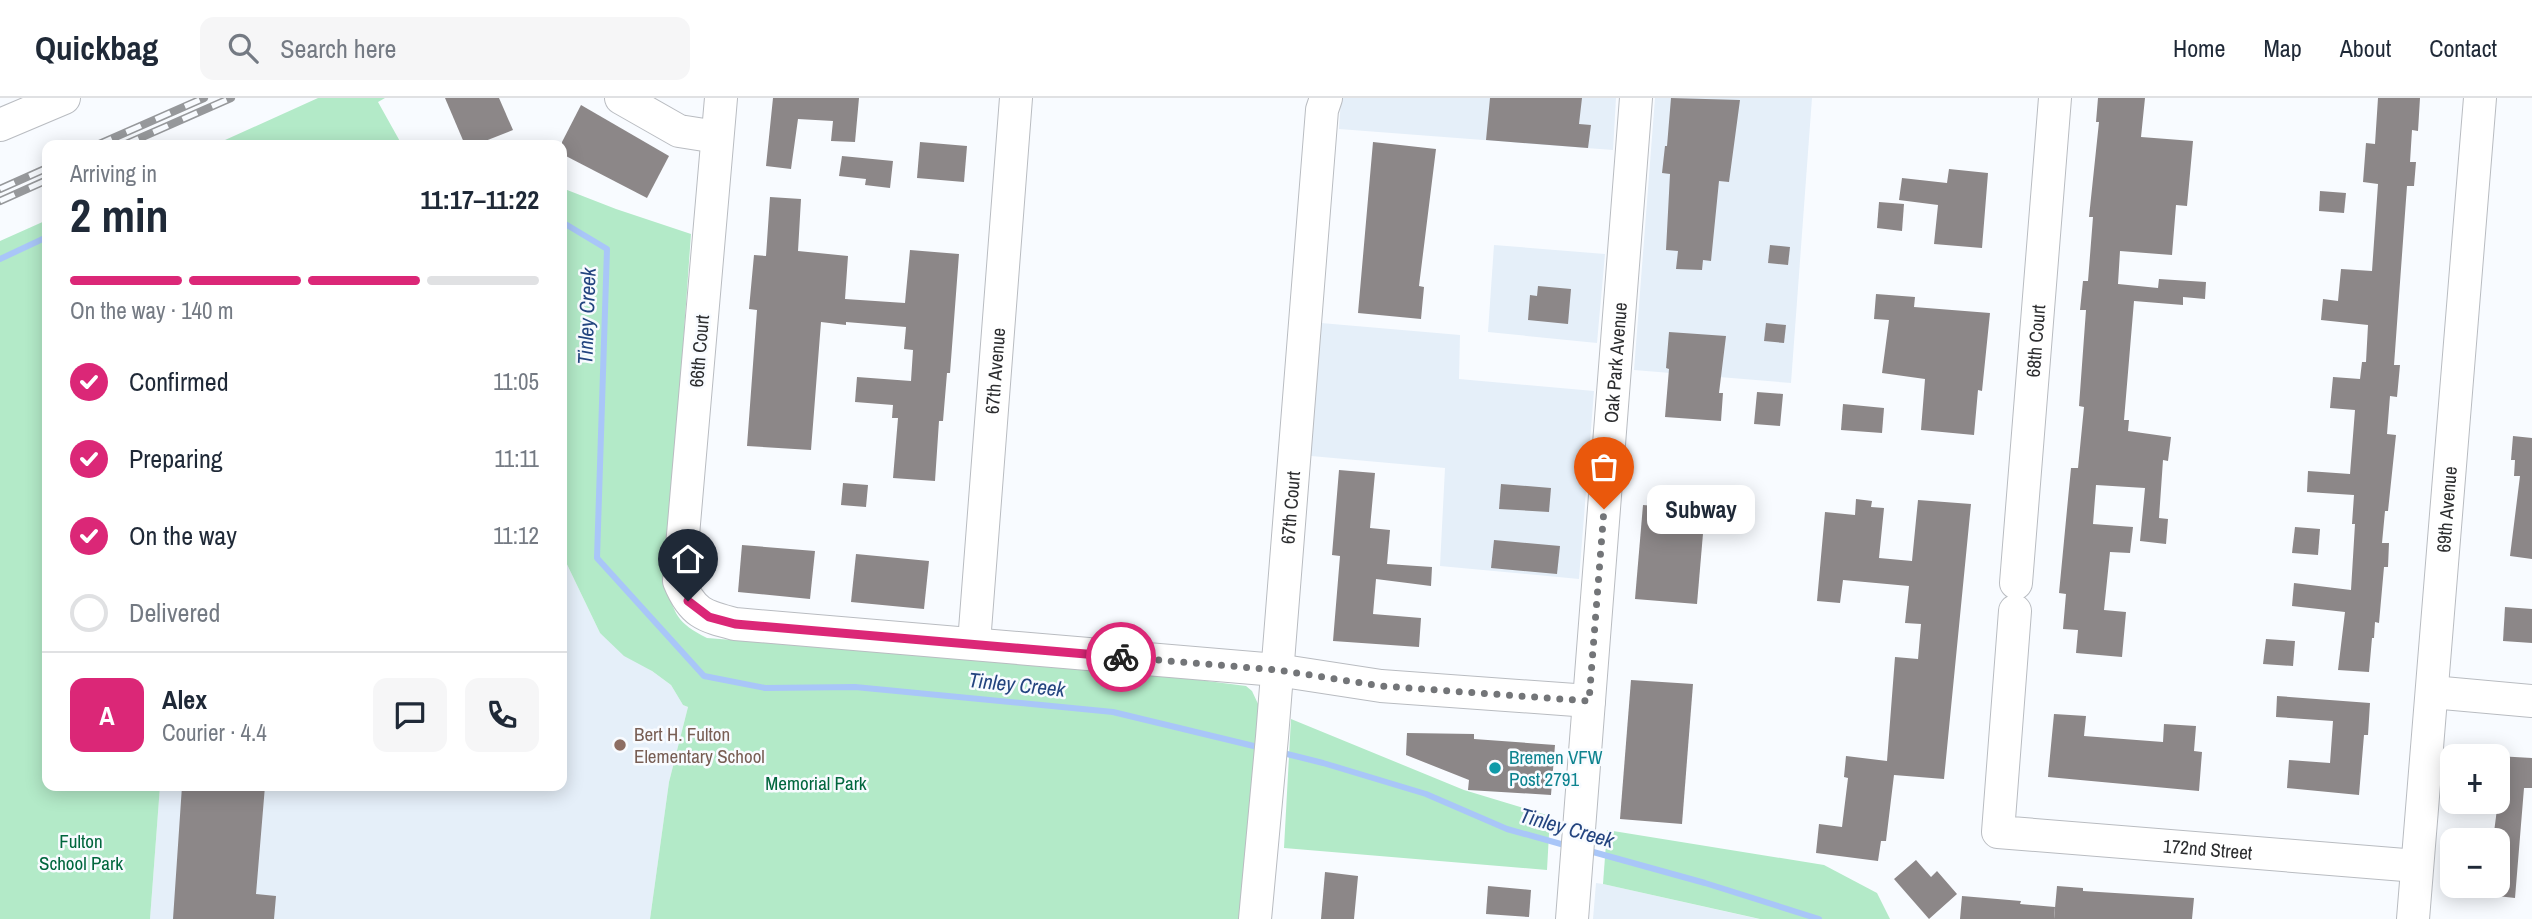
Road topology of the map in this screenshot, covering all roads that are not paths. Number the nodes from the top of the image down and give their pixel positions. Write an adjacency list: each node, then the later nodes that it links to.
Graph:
1 (64, 98): 9 (street)
2 (621, 98): 10 (street)
3 (721, 98): 10 (street, 66th Court)
4 (1016, 98): 11 (street, 67th Avenue)
5 (1326, 98): 12 (street, 67th Court)
6 (1636, 98): 14 (street, Oak Park Avenue)
7 (2054, 98): 16 (street, 68th Court)
8 (2480, 98): 13 (street, 69th Avenue)
9 (0, 125)
10 (718, 137): 11 (street, 66th Court)
11 (974, 643): 12 (street)
12 (1278, 670): 14 (street); 18 (street, 67th Court)
13 (2432, 692): 15 (street); 17 (street, 69th Avenue)
14 (1589, 701): 19 (street, Oak Park Avenue)
15 (2532, 701)
16 (1998, 832): 17 (street, 172nd Street)
17 (2417, 866): 20 (street, 69th Avenue)
18 (1255, 919)
19 (1572, 919)
20 (2413, 919)

